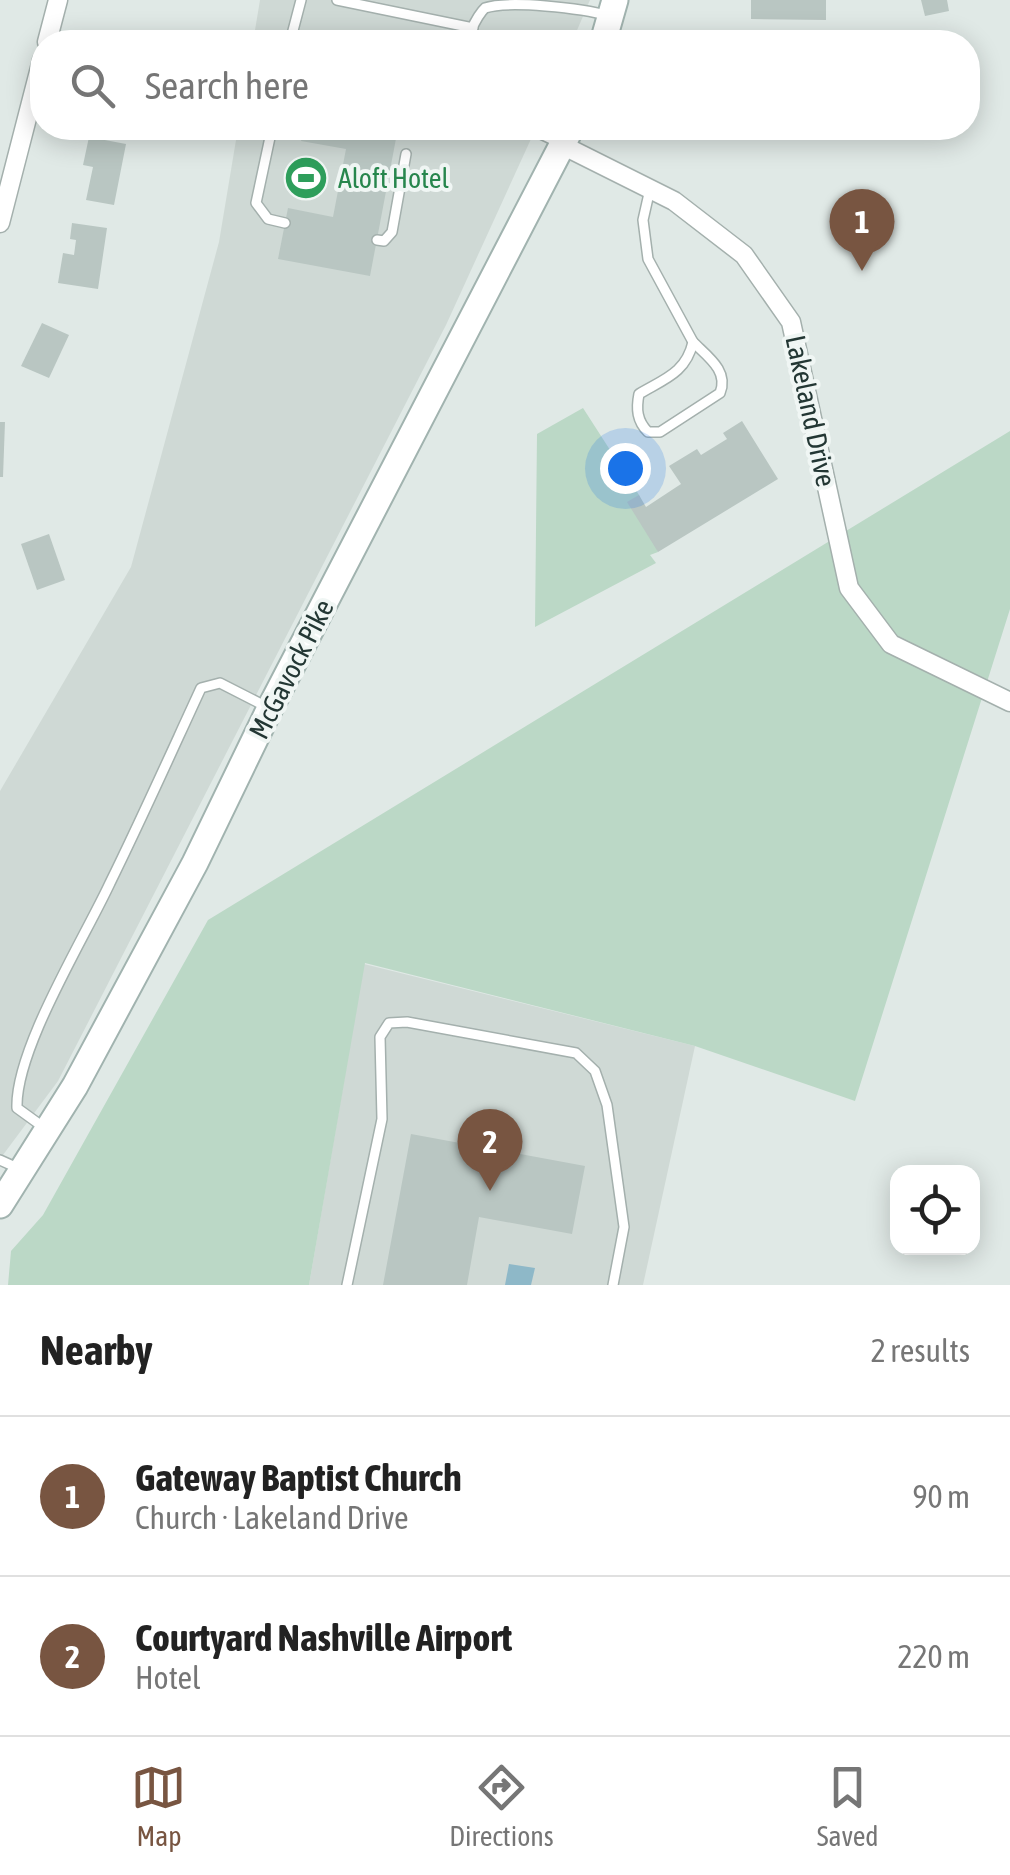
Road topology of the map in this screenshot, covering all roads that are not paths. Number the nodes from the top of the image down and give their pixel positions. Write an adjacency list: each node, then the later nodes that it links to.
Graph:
1 (58, 0): 7 (street)
2 (300, 0): 8 (lane)
3 (337, 0): 6 (lane)
4 (529, 1): 5 (lane); 6 (lane)
5 (612, 8)
6 (473, 28)
7 (50, 30)
8 (293, 30)
9 (30, 106): 15 (street)
10 (269, 140): 16 (lane)
11 (566, 140): 20 (main road, McGavock Pike)
12 (573, 140): 14 (street, Lakeland Drive)
13 (406, 154): 17 (lane)
14 (650, 189): 18 (lane); 19 (street, Lakeland Drive)
15 (0, 222)
16 (285, 223)
17 (377, 240)
18 (693, 342): 18 (lane)
19 (1010, 702)
20 (270, 708): 21 (main road, McGavock Pike); 21 (lane)
21 (47, 1130): 22 (main road, McGavock Pike)
22 (11, 1165): 23 (main road, McGavock Pike)
23 (0, 1205)
24 (347, 1285): 25 (lane)
25 (613, 1285)

